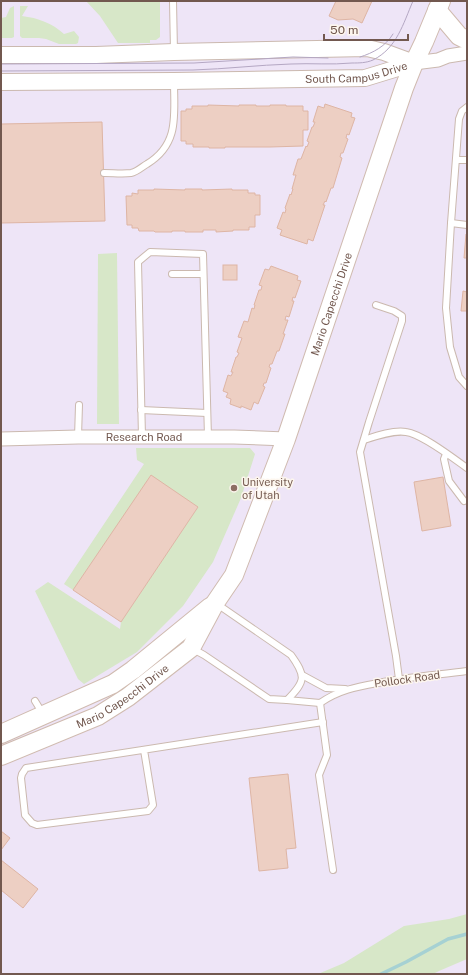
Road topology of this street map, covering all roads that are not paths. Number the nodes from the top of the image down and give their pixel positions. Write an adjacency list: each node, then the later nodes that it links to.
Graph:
1 (173, 1): 4 (lane)
2 (439, 6): 3 (main road); 7 (main road, Mario Capecchi Drive)
3 (467, 40)
4 (174, 52): 6 (street, South Campus Drive); 7 (street, South Campus Drive)
5 (467, 53): 7 (street)
6 (1, 55)
7 (414, 63): 8 (street, South Campus Drive); 27 (main road, Mario Capecchi Drive)
8 (174, 81): 9 (street, South Campus Drive); 13 (lane)
9 (1, 82)
10 (467, 107): 11 (lane)
11 (456, 160): 12 (lane); 14 (lane)
12 (467, 160)
13 (104, 173)
14 (451, 223): 15 (lane); 19 (lane)
15 (467, 225)
16 (172, 274): 17 (lane)
17 (203, 274): 21 (lane); 22 (lane)
18 (376, 305): 28 (lane)
19 (467, 386)
20 (79, 406): 23 (lane)
21 (141, 410): 22 (lane); 24 (lane)
22 (207, 412): 25 (lane)
23 (78, 437): 24 (street, Research Road); 26 (street, Research Road)
24 (142, 437): 25 (street, Research Road)
25 (208, 437): 27 (street, Research Road)
26 (1, 439)
27 (286, 439): 32 (main road, Mario Capecchi Drive)
28 (364, 440): 29 (lane); 36 (lane)
29 (446, 454): 30 (lane); 31 (lane)
30 (467, 468)
31 (464, 501)
32 (215, 603): 33 (main road, Mario Capecchi Drive); 35 (lane); 41 (main road, Mario Capecchi Drive)
33 (191, 648): 38 (lane); 43 (main road, Mario Capecchi Drive)
34 (467, 671): 36 (lane, Pollock Road)
35 (302, 675): 37 (lane); 38 (lane)
36 (399, 679): 37 (lane, Pollock Road)
37 (347, 689): 39 (lane)
38 (287, 700): 39 (lane)
39 (320, 703): 40 (lane)
40 (323, 722): 42 (lane); 44 (lane)
41 (1, 734)
42 (144, 750): 42 (lane)
43 (1, 756)
44 (333, 870)

